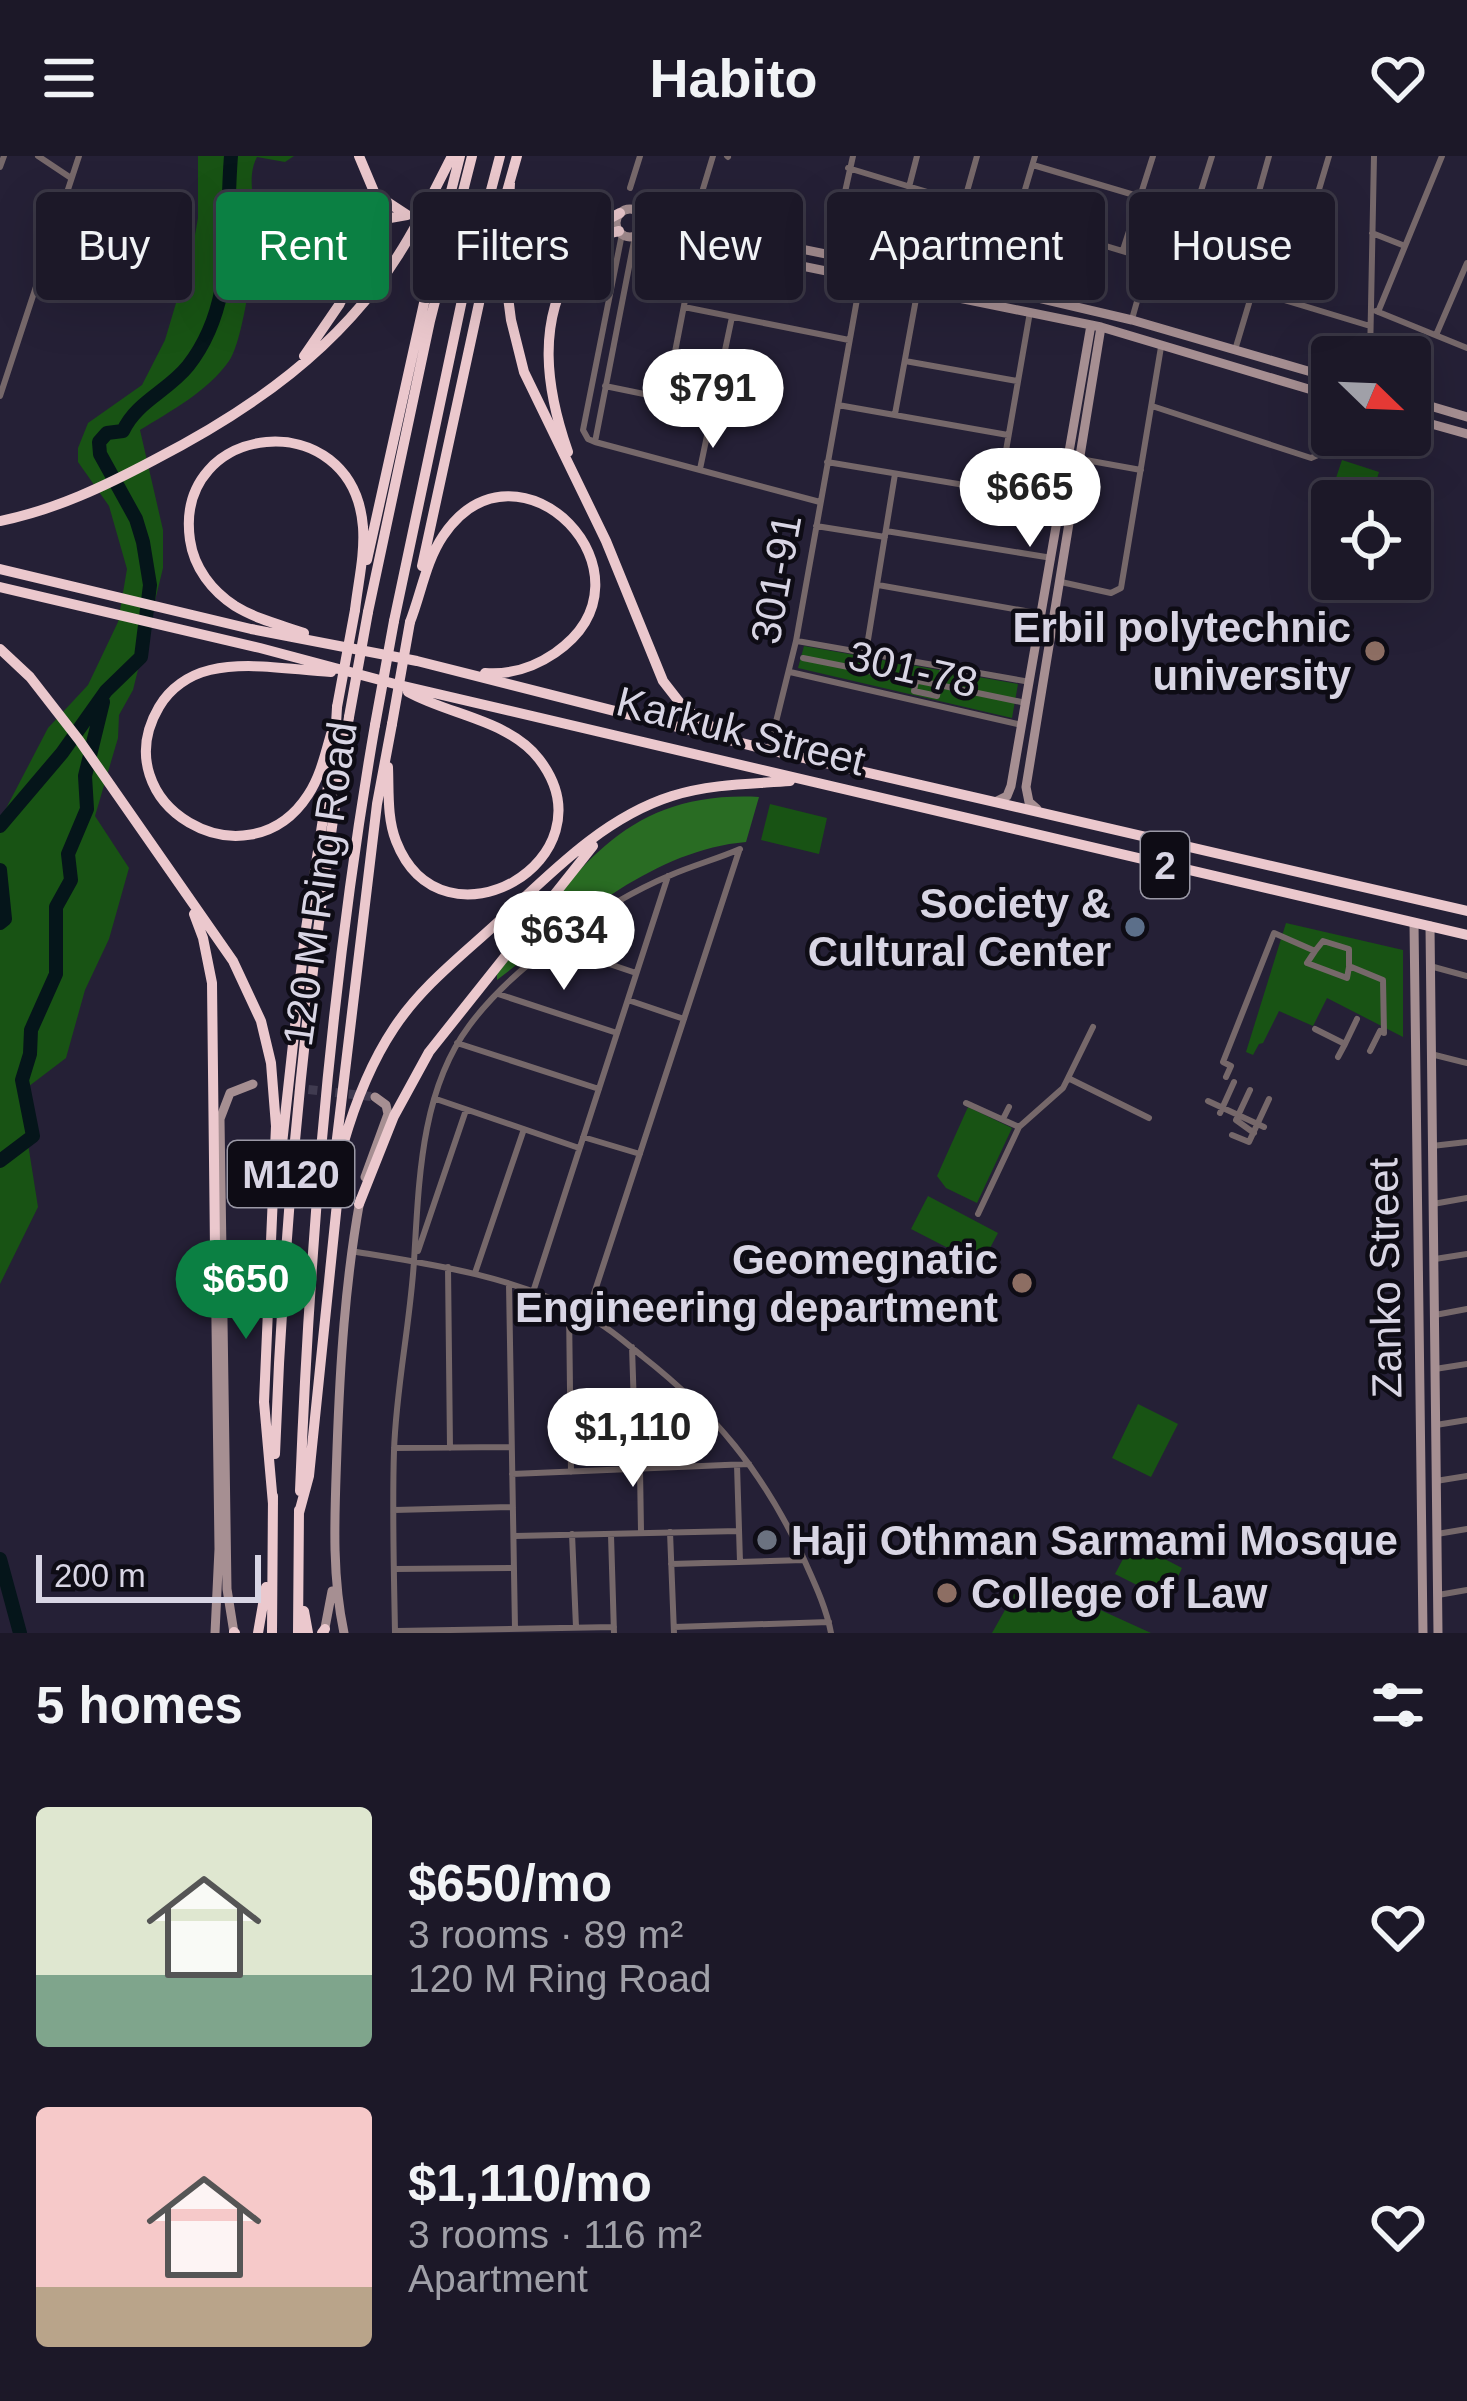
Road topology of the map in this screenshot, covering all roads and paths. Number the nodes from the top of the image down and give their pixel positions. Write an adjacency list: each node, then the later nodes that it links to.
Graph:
1 (4, 156): 21 (street)
2 (38, 156): 23 (street)
3 (79, 156): 23 (street)
4 (359, 156): 74 (highway)
5 (456, 156): 74 (highway); 108 (highway)
6 (472, 156): 108 (highway, 120 M Ring Road / M120)
7 (500, 156): 229 (highway, 120 M Ring Road / M120, bridge)
8 (517, 156): 24 (highway)
9 (640, 156): 26 (street)
10 (723, 156): 27 (street)
11 (853, 156): 22 (street)
12 (917, 156): 25 (street)
13 (977, 156): 30 (street)
14 (1153, 156): 32 (street)
15 (1212, 156): 33 (street)
16 (1269, 156): 34 (street)
17 (1329, 156): 35 (street)
18 (1374, 156): 42 (street)
19 (1442, 156): 45 (street)
20 (1034, 160): 31 (street); 36 (street)
21 (0, 167)
22 (848, 168): 25 (street); 28 (street)
23 (71, 178): 78 (street)
24 (510, 183): 99 (highway); 110 (highway)
25 (909, 187): 29 (street)
26 (630, 188)
27 (702, 192)
28 (844, 192)
29 (926, 192)
30 (966, 192)
31 (1024, 192)
32 (1142, 192)
33 (1202, 192)
34 (1259, 192)
35 (1318, 192)
36 (1129, 193)
37 (635, 211): 38 (main road)
38 (620, 213): 39 (highway); 41 (main road)
39 (611, 218)
40 (1129, 232): 47 (street)
41 (621, 233): 43 (main road); 89 (street); 99 (highway)
42 (1372, 233): 45 (street); 59 (street)
43 (635, 235)
44 (1105, 245): 47 (street)
45 (1405, 247): 59 (street)
46 (635, 249): 76 (street)
47 (1123, 250): 48 (street)
48 (1129, 252)
49 (1467, 263): 65 (street)
50 (685, 300): 58 (street)
51 (857, 300): 67 (street, 301-91)
52 (916, 300): 72 (street)
53 (974, 300): 60 (main road)
54 (1044, 300): 62 (main road)
55 (1138, 300): 62 (street)
56 (1250, 300): 71 (street)
57 (1286, 300): 64 (street)
58 (684, 307): 61 (street); 79 (street)
59 (1374, 311): 64 (street); 65 (street)
60 (1030, 312): 63 (main road); 75 (street)
61 (731, 316): 67 (street); 83 (street)
62 (1132, 320): 71 (main road)
63 (1096, 326): 68 (main road); 69 (main road)
64 (1370, 326): 66 (street)
65 (1436, 335): 70 (street)
66 (1370, 336)
67 (849, 340): 80 (street, 301-91)
68 (1093, 342): 91 (main road); 97 (main road)
69 (1162, 345): 77 (main road); 81 (street)
70 (1467, 348)
71 (1235, 350): 73 (main road)
72 (905, 361): 75 (street); 84 (street)
73 (1311, 372)
74 (283, 381): 100 (highway)
75 (1017, 381): 88 (street)
76 (605, 386): 79 (street); 89 (street)
77 (1311, 390)
78 (0, 393)
79 (666, 398): 83 (street)
80 (838, 405): 84 (street); 92 (street, 301-91)
81 (1152, 406): 90 (street); 94 (street)
82 (1431, 406): 85 (main road)
83 (712, 408): 93 (street)
84 (895, 414): 88 (street)
85 (1467, 417)
86 (1431, 424): 87 (main road)
87 (1467, 434)
88 (1008, 435): 96 (street)
89 (595, 442): 93 (street)
90 (1316, 456)
91 (1080, 459): 94 (street); 105 (main road)
92 (827, 462): 95 (street); 98 (street, 301-91)
93 (700, 469): 98 (street)
94 (1141, 470): 105 (street)
95 (895, 474): 96 (street); 102 (street)
96 (999, 491): 97 (street)
97 (1060, 501): 103 (main road)
98 (820, 502): 101 (street, 301-91)
99 (594, 515): 126 (highway)
100 (0, 521)
101 (816, 526): 102 (street); 111 (street, 301-91)
102 (886, 534): 103 (street); 106 (street)
103 (1052, 558): 109 (main road)
104 (0, 568): 113 (highway, Karkuk Street / 2)
105 (1060, 582): 131 (main road)
106 (878, 585): 109 (street); 114 (street)
107 (0, 587): 119 (highway, Karkuk Street / 2)
108 (361, 611): 113 (highway); 124 (highway, bridge); 226 (highway, 120 M Ring Road / M120, bridge)
109 (1042, 614): 120 (main road)
110 (410, 622): 116 (highway); 128 (highway, bridge)
111 (796, 641): 114 (street); 118 (street, 301-91)
112 (0, 649): 136 (highway)
113 (359, 650): 116 (highway, Karkuk Street / 2)
114 (866, 652): 117 (street)
115 (803, 658): 122 (street)
116 (417, 661): 126 (highway, Karkuk Street / 2)
117 (944, 666): 120 (street); 122 (street)
118 (790, 672): 125 (street, 301-78); 127 (street, 301-91)
119 (353, 673): 121 (highway, Karkuk Street / 2); 124 (highway)
120 (1030, 682): 123 (main road)
121 (395, 684): 128 (highway); 129 (highway, Karkuk Street / 2)
122 (939, 685): 123 (street)
123 (1026, 703): 125 (main road)
124 (337, 707): 204 (highway)
125 (1022, 725): 130 (main road)
126 (734, 741): 127 (highway, Karkuk Street / 2)
127 (770, 749): 130 (highway, Karkuk Street / 2)
128 (388, 754): 208 (highway)
129 (805, 780): 132 (highway); 134 (highway, Karkuk Street / 2)
130 (997, 801): 131 (highway, Karkuk Street / 2)
131 (1042, 812): 133 (highway, Karkuk Street / 2)
132 (617, 823): 166 (highway); 208 (highway)
133 (1187, 845): 134 (highway); 138 (highway, Karkuk Street / 2)
134 (1182, 868): 139 (highway, Karkuk Street / 2)
135 (668, 876): 137 (street); 147 (street); 151 (street)
136 (174, 880): 192 (highway); 204 (highway)
137 (615, 902): 142 (street); 144 (street)
138 (1467, 911)
139 (1414, 923): 140 (highway, Karkuk Street / 2); 201 (main road, Zanko Street)
140 (1430, 926): 141 (highway, Karkuk Street / 2); 146 (main road, Zanko Street)
141 (1467, 935)
142 (556, 946): 144 (street); 149 (street)
143 (1315, 950): 145 (street); 145 (street); 162 (street)
144 (594, 959): 147 (street)
145 (1349, 966): 158 (street)
146 (1430, 966): 148 (street); 159 (main road, Zanko Street)
147 (636, 973): 150 (street)
148 (1467, 976)
149 (498, 994): 155 (street); 156 (street)
150 (628, 1000): 151 (street); 155 (street)
151 (684, 1018): 187 (street)
152 (1358, 1019): 157 (street)
153 (1093, 1027): 163 (street)
154 (1315, 1029): 157 (street)
155 (617, 1033): 167 (street)
156 (458, 1043): 167 (street); 170 (street)
157 (1345, 1044): 160 (street)
158 (1370, 1051)
159 (1431, 1054): 161 (street); 185 (main road, Zanko Street)
160 (1338, 1058)
161 (1467, 1063)
162 (1226, 1077)
163 (1068, 1078): 177 (street); 179 (street)
164 (1234, 1082): 175 (street)
165 (254, 1084): 256 (main road)
166 (408, 1088): 189 (highway); 189 (main road)
167 (599, 1089): 183 (street)
168 (1250, 1090): 176 (street)
169 (1269, 1099): 180 (street)
170 (436, 1100): 174 (street); 196 (street)
171 (1208, 1101): 175 (street)
172 (966, 1103): 178 (street)
173 (1009, 1107): 178 (street)
174 (466, 1110): 181 (street); 196 (street)
175 (1222, 1110): 176 (street)
176 (1238, 1114): 180 (street)
177 (1149, 1118)
178 (1003, 1119): 179 (street)
179 (1019, 1126): 191 (street)
180 (1259, 1128): 182 (street)
181 (524, 1130): 186 (street); 198 (street)
182 (1232, 1135)
183 (583, 1137): 186 (street); 187 (street)
184 (1467, 1142): 185 (street)
185 (1432, 1146): 190 (main road, Zanko Street)
186 (579, 1148): 202 (street)
187 (640, 1154): 206 (street)
188 (1467, 1198): 190 (street)
189 (359, 1204): 193 (main road)
190 (1433, 1204): 195 (main road, Zanko Street)
191 (978, 1214)
192 (215, 1249): 259 (main road)
193 (351, 1251): 196 (street); 246 (main road)
194 (1467, 1254): 195 (street)
195 (1434, 1259): 200 (main road, Zanko Street)
196 (414, 1260): 197 (street); 217 (street)
197 (448, 1267): 198 (street); 218 (street)
198 (475, 1273): 199 (street)
199 (509, 1283): 202 (street); 216 (street)
200 (1434, 1285): 201 (main road); 207 (main road, Zanko Street)
201 (1418, 1286): 247 (main road, Zanko Street)
202 (532, 1292): 203 (street)
203 (569, 1306): 206 (street); 222 (street)
204 (269, 1308): 226 (highway)
205 (1467, 1309): 207 (street)
206 (587, 1315): 209 (street)
207 (1434, 1315): 211 (main road, Zanko Street)
208 (322, 1332): 229 (highway)
209 (632, 1347): 212 (street); 213 (street)
210 (1467, 1364): 211 (street)
211 (1435, 1369): 215 (main road, Zanko Street)
212 (700, 1403): 213 (street); 219 (street)
213 (634, 1406): 221 (street)
214 (1467, 1420): 215 (street)
215 (1436, 1425): 225 (main road, Zanko Street)
216 (512, 1447): 218 (street); 223 (street)
217 (394, 1448): 218 (street); 228 (street)
218 (450, 1448)
219 (751, 1464): 220 (street); 239 (street)
220 (737, 1465): 221 (street); 231 (street)
221 (638, 1469): 222 (street); 233 (street)
222 (571, 1472): 223 (street)
223 (512, 1474): 227 (street)
224 (1467, 1475): 225 (street)
225 (1436, 1480): 236 (main road, Zanko Street)
226 (273, 1504): 238 (highway, 120 M Ring Road / M120)
227 (513, 1507): 228 (street); 237 (street)
228 (394, 1510): 244 (street)
229 (299, 1513): 242 (highway, 120 M Ring Road / M120)
230 (1467, 1529): 236 (street)
231 (740, 1531): 232 (street); 240 (street)
232 (670, 1532): 233 (street); 241 (street)
233 (640, 1533): 235 (street)
234 (572, 1534): 235 (street); 237 (street); 251 (street)
235 (611, 1534): 253 (street)
236 (1437, 1534): 245 (main road, Zanko Street)
237 (513, 1536): 243 (street)
238 (272, 1560): 260 (highway); 261 (highway, 120 M Ring Road / M120)
239 (804, 1560): 240 (street); 250 (street)
240 (740, 1562): 241 (street)
241 (671, 1564): 254 (street)
242 (298, 1566): 262 (highway, 120 M Ring Road / M120); 263 (highway)
243 (514, 1568): 244 (street); 252 (street)
244 (394, 1569): 258 (street)
245 (1438, 1572): 247 (main road); 249 (main road, Zanko Street)
246 (335, 1574): 257 (main road); 264 (main road)
247 (1422, 1574): 266 (main road, Zanko Street)
248 (1467, 1590): 249 (street)
249 (1438, 1595): 267 (main road, Zanko Street)
250 (829, 1622): 254 (street); 265 (street)
251 (576, 1628): 252 (street); 253 (street)
252 (515, 1629): 255 (street)
253 (614, 1630)
254 (674, 1630)
255 (483, 1631): 258 (street)
256 (234, 1632)
257 (324, 1632)
258 (395, 1632)
259 (215, 1633)
260 (258, 1633)
261 (272, 1633)
262 (298, 1633)
263 (308, 1633)
264 (344, 1633)
265 (831, 1633)
266 (1423, 1633)
267 (1438, 1633)

